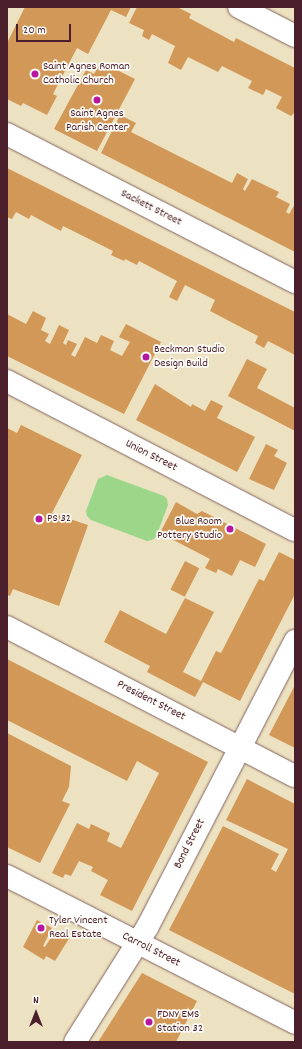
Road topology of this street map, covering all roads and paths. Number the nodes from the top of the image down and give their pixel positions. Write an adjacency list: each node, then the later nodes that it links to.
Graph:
1 (239, 7): 2 (street)
2 (295, 36)
3 (7, 134): 4 (street, Sackett Street)
4 (295, 282)
5 (7, 381): 6 (street, Union Street)
6 (295, 530)
7 (7, 627): 9 (street, President Street)
8 (295, 641): 9 (street, Bond Street)
9 (240, 747): 10 (street, President Street); 12 (street, Bond Street)
10 (295, 776)
11 (7, 876): 12 (street, Carroll Street)
12 (137, 942): 13 (street, Carroll Street); 14 (street, Bond Street)
13 (295, 1023)
14 (75, 1042)

